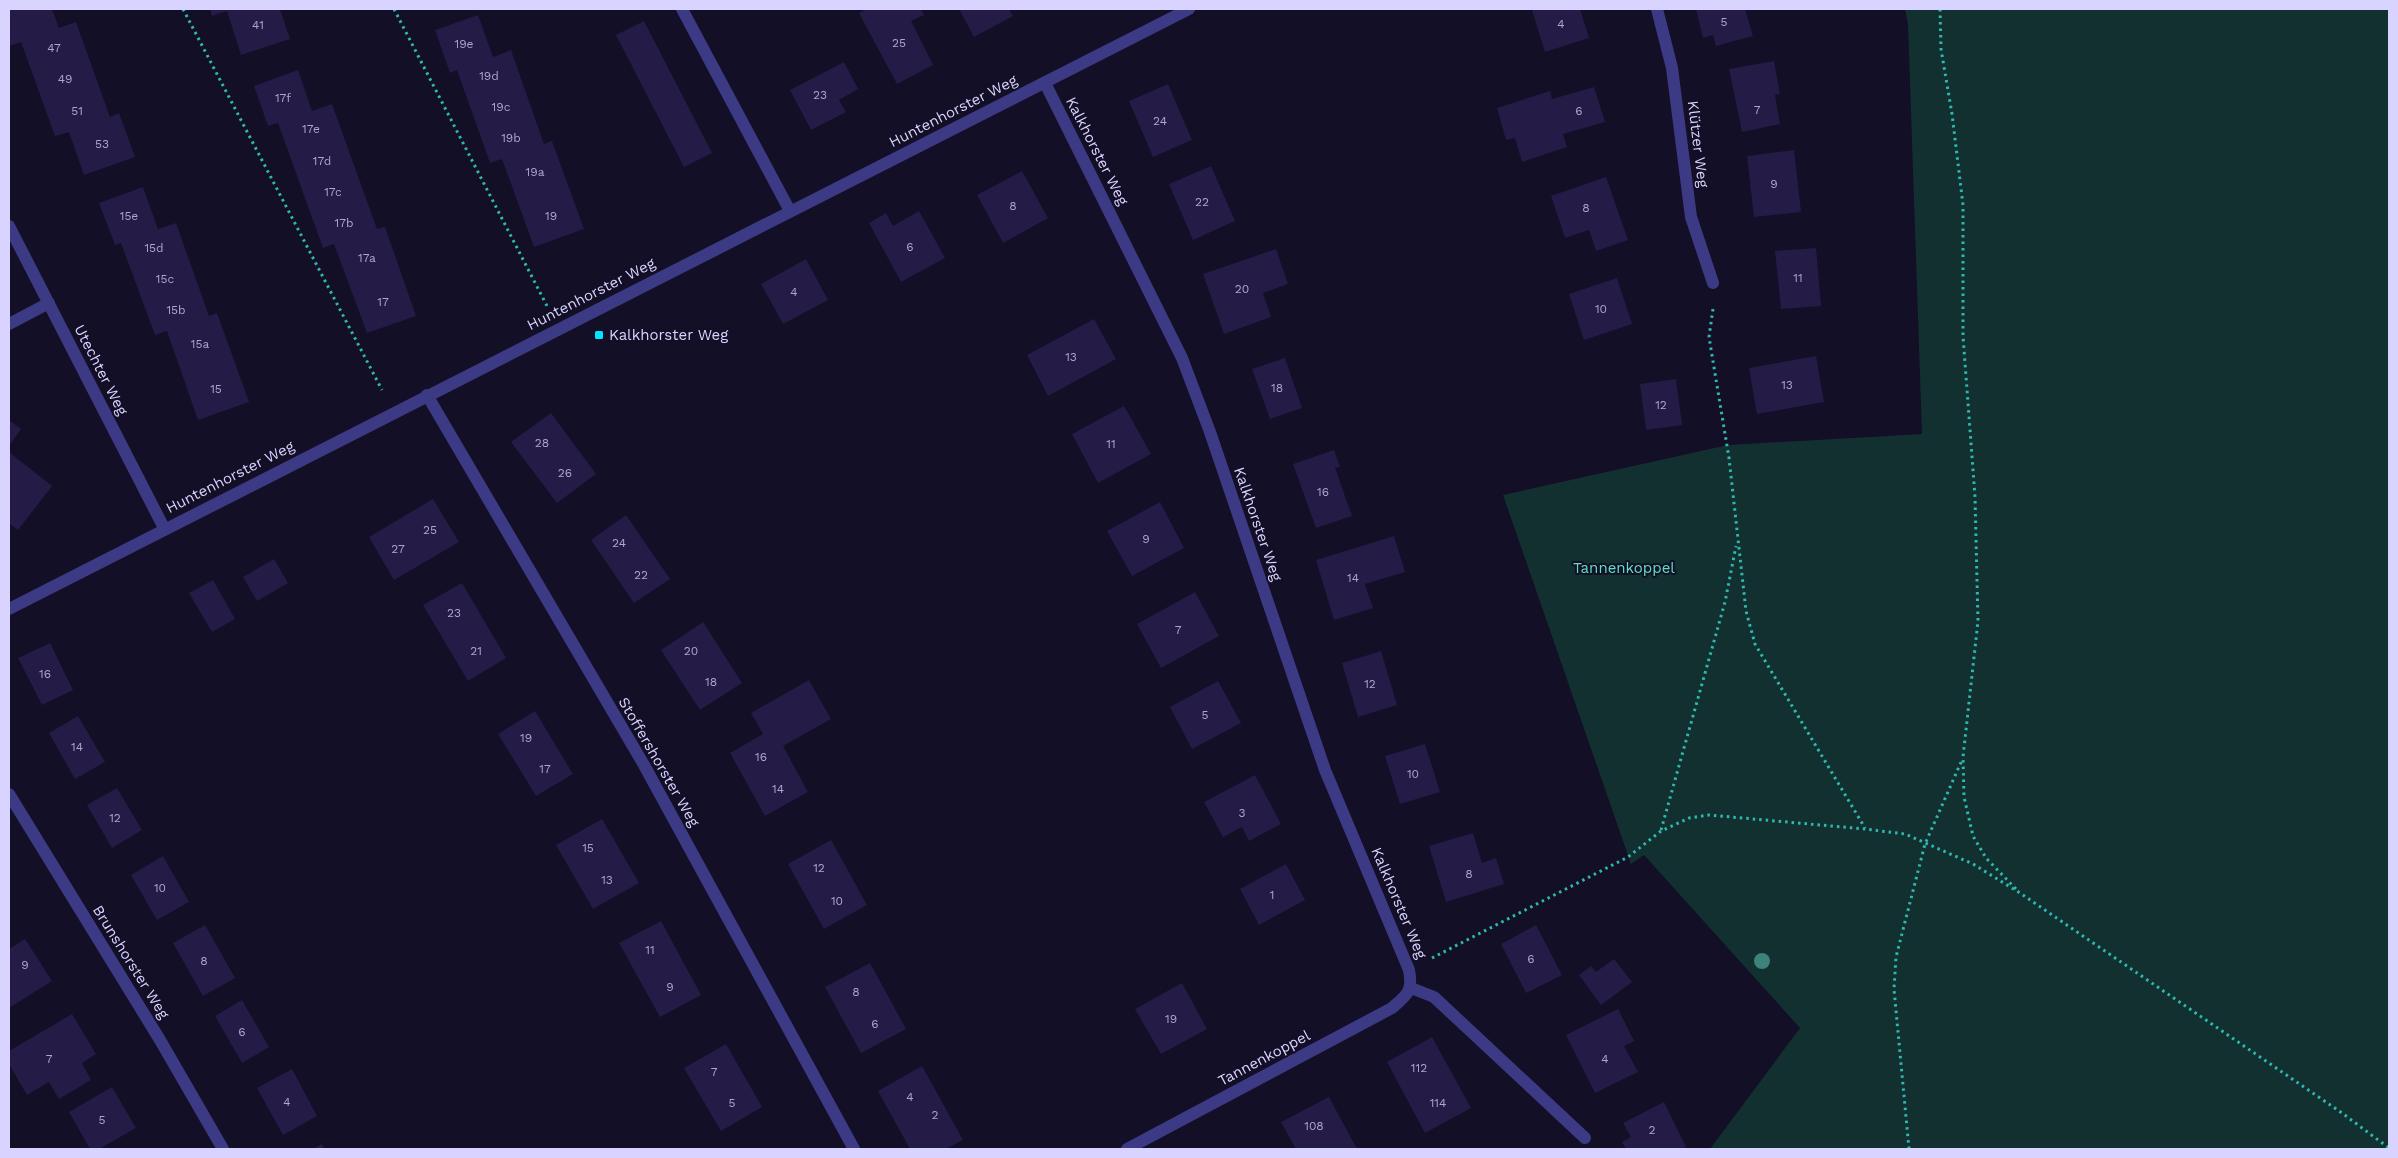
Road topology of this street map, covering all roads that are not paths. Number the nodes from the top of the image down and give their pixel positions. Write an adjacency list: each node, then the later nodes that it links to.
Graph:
1 (682, 9): 5 (street)
2 (1189, 9): 4 (street, Huntenhorster Weg)
3 (1657, 9): 7 (street, Klützer Weg)
4 (1045, 83): 5 (street, Huntenhorster Weg); 14 (street, Kalkhorster Weg)
5 (790, 211): 10 (street, Huntenhorster Weg)
6 (9, 226): 8 (street, Utechter Weg)
7 (1713, 283)
8 (49, 303): 9 (street); 11 (street, Utechter Weg)
9 (9, 324)
10 (427, 395): 11 (street, Huntenhorster Weg); 17 (street, Stoffershorster Weg)
11 (164, 528): 12 (street, Huntenhorster Weg)
12 (9, 609)
13 (9, 794): 16 (street, Brunshorster Weg)
14 (1411, 988): 15 (street); 18 (street, Tannenkoppel)
15 (1585, 1138)
16 (223, 1149)
17 (854, 1149)
18 (1127, 1149)

